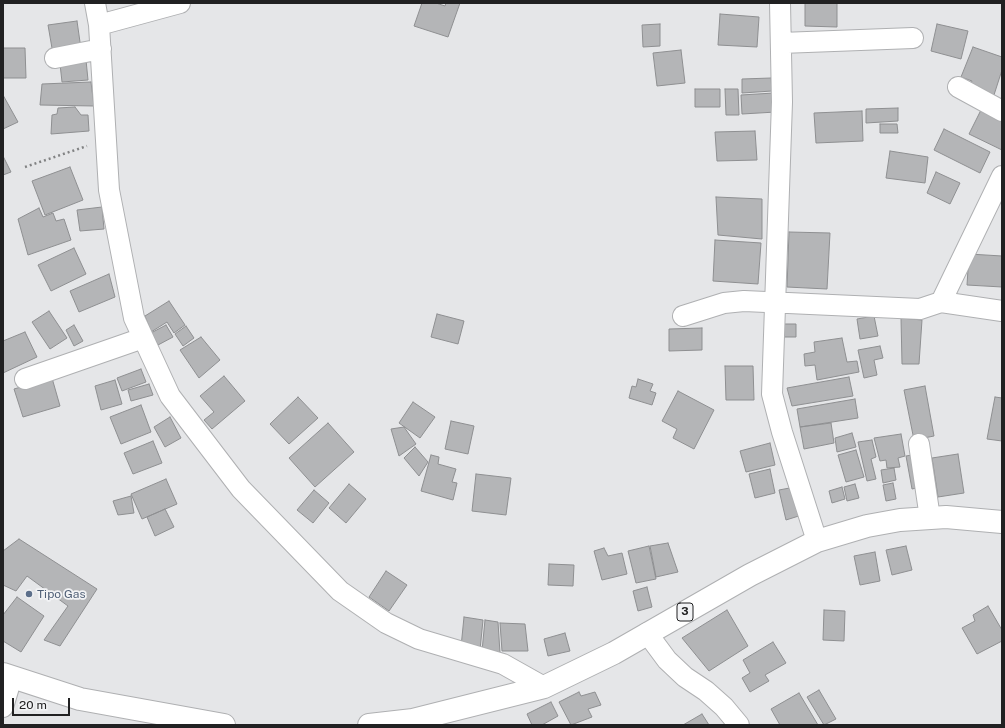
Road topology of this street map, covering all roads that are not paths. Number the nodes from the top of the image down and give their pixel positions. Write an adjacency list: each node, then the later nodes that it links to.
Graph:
1 (96, 3): 4 (street)
2 (180, 3): 4 (street)
3 (780, 3): 6 (street)
4 (99, 25): 7 (street)
5 (913, 38): 6 (street)
6 (781, 43): 12 (street)
7 (101, 49): 8 (street); 16 (street)
8 (56, 58)
9 (958, 87): 10 (street)
10 (1002, 111)
11 (1002, 176): 13 (street)
12 (775, 302): 13 (street); 15 (street); 21 (street)
13 (941, 302): 14 (street)
14 (1002, 311)
15 (683, 316)
16 (143, 338): 17 (street); 24 (street)
17 (25, 379)
18 (919, 444): 19 (street)
19 (930, 518): 20 (highway, 3); 21 (highway, 3)
20 (1002, 522)
21 (817, 541): 22 (highway, 3)
22 (647, 633): 24 (highway, 3); 28 (street)
23 (8, 675): 25 (street); 26 (highway)
24 (544, 687): 27 (highway, 3)
25 (3, 707)
26 (224, 725)
27 (370, 725)
28 (740, 725)

